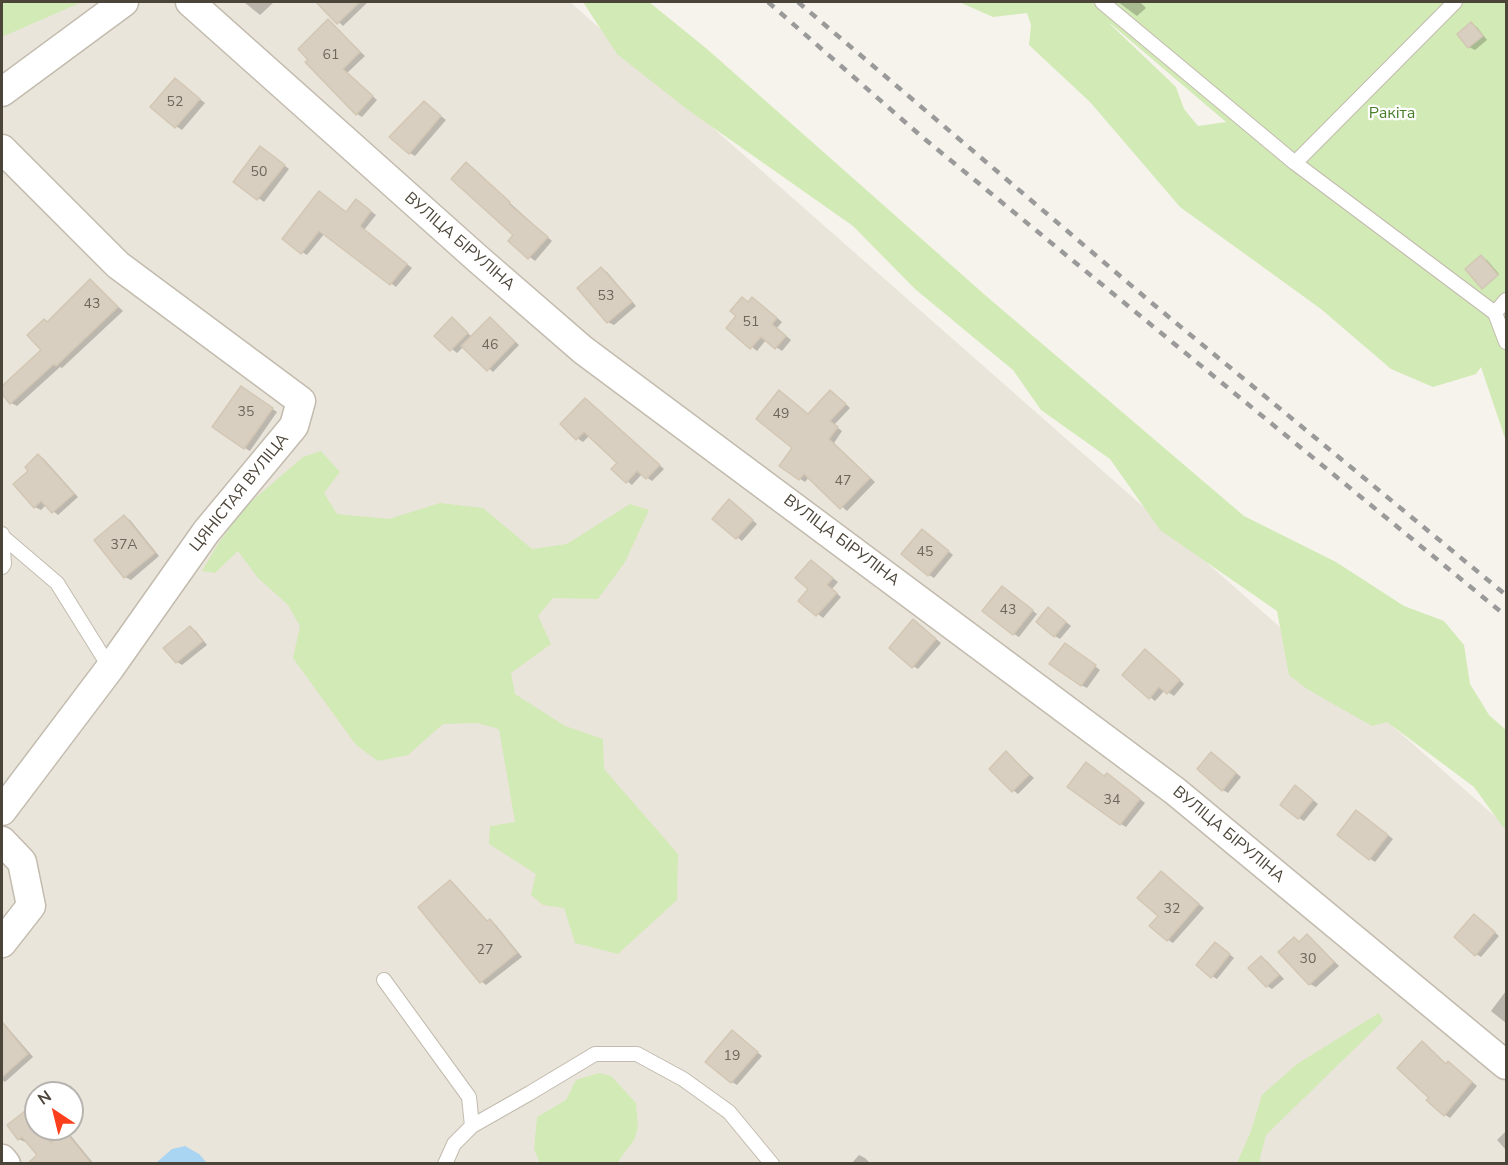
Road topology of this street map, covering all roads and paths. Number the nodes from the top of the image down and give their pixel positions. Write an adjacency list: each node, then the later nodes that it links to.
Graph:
1 (124, 2): 5 (street)
2 (190, 2): 18 (street, ВУЛІЦА БІРУЛІНА)
3 (1102, 2): 7 (lane)
4 (1455, 2): 7 (lane)
5 (2, 92)
6 (2, 148): 13 (street, ЦЯНІСТАЯ ВУЛІЦА)
7 (1295, 163): 9 (lane)
8 (1506, 300): 9 (lane)
9 (1495, 313): 10 (lane)
10 (1506, 342)
11 (2, 535): 12 (lane); 13 (lane)
12 (2, 567)
13 (110, 668): 14 (street, ЦЯНІСТАЯ ВУЛІЦА)
14 (2, 811)
15 (2, 841): 16 (street)
16 (2, 943)
17 (384, 980): 19 (lane)
18 (1506, 1065)
19 (472, 1126): 22 (lane); 23 (lane)
20 (2, 1159): 21 (street)
21 (6, 1164)
22 (445, 1164)
23 (772, 1164)

